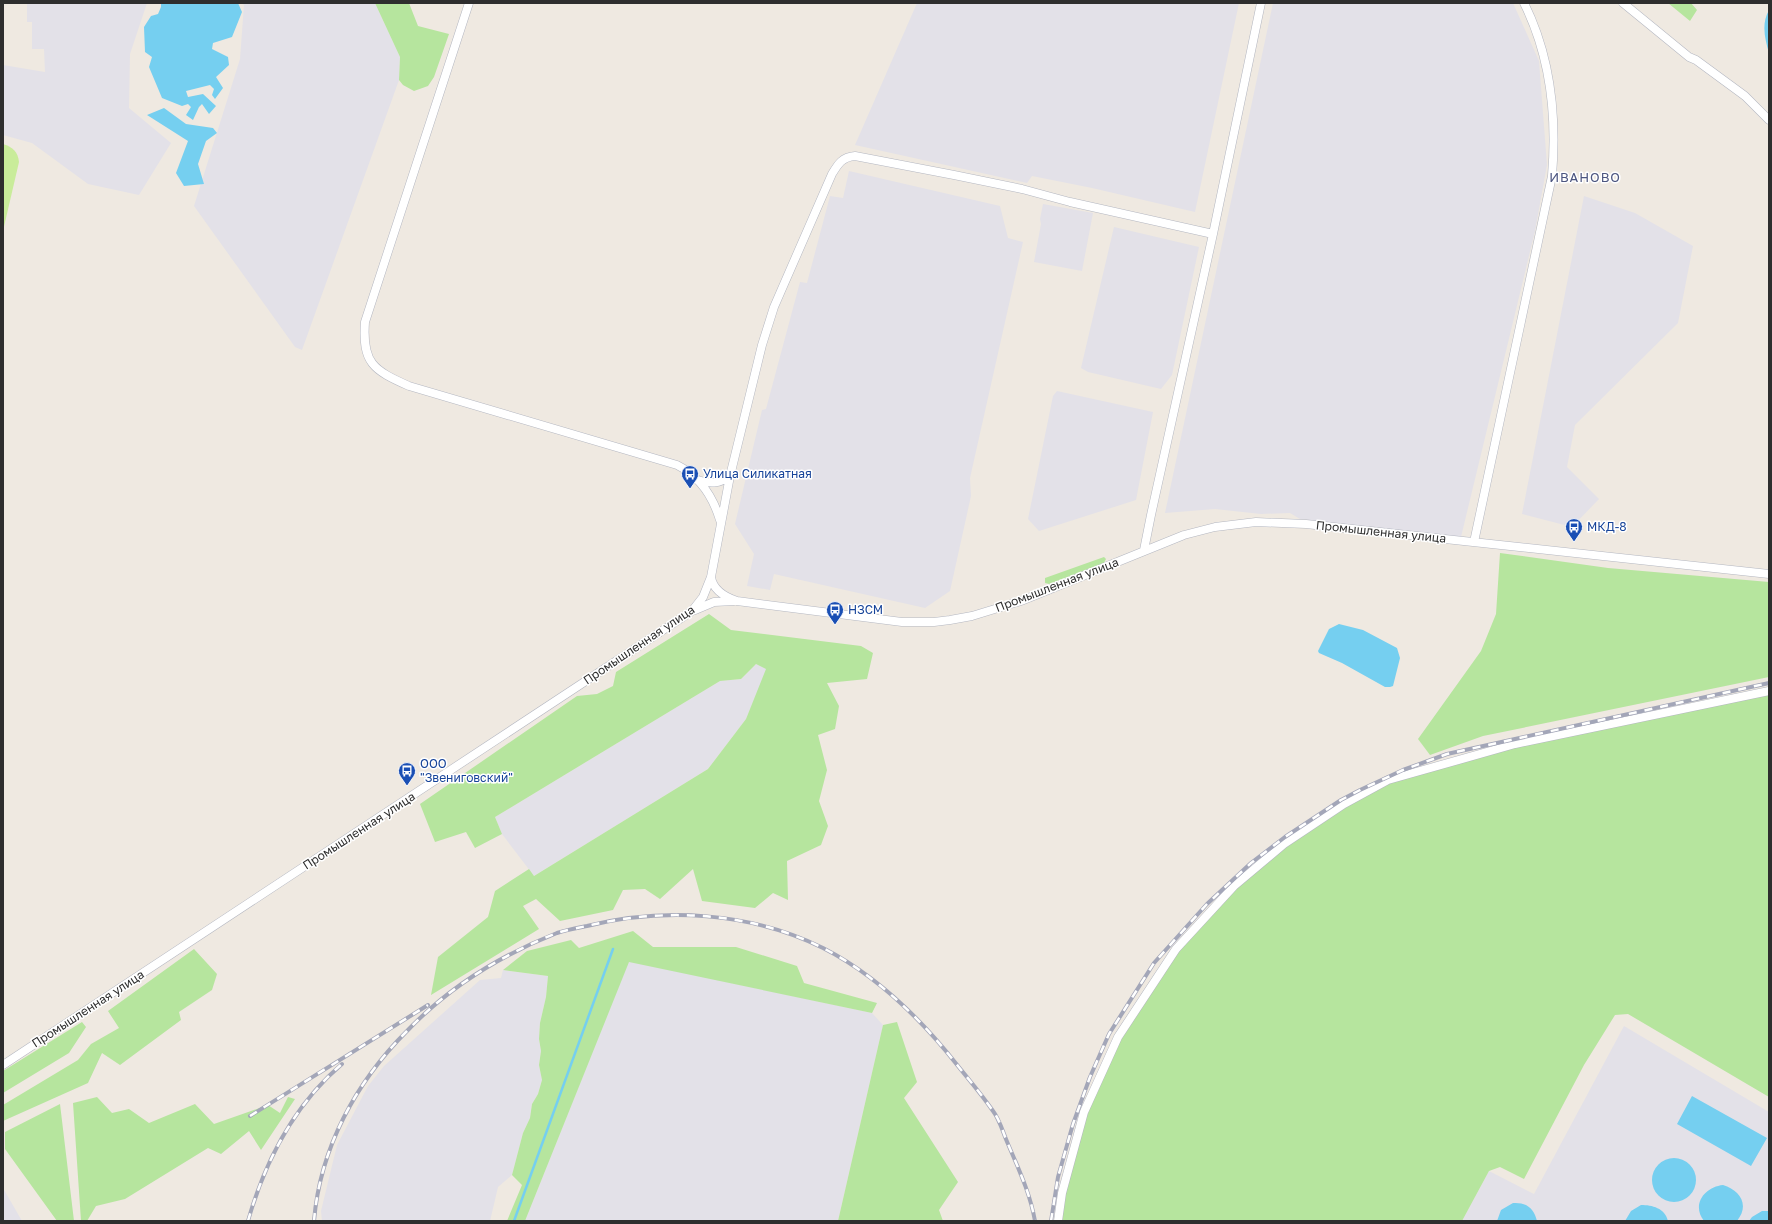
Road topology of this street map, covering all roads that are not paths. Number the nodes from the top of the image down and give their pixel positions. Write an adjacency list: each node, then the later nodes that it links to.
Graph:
1 (469, 3): 8 (street)
2 (1261, 3): 6 (street)
3 (1524, 3): 10 (street)
4 (1622, 3): 5 (street)
5 (1769, 120)
6 (1213, 234): 7 (street); 11 (street)
7 (730, 476): 8 (street); 9 (street)
8 (697, 480): 9 (street)
9 (720, 521): 13 (street)
10 (1474, 542): 11 (street, Промышленная улица); 12 (street, Промышленная улица)
11 (1144, 550): 14 (street, Промышленная улица)
12 (1769, 574)
13 (711, 577): 14 (street, Промышленная улица); 15 (street, Промышленная улица)
14 (737, 601): 15 (street)
15 (692, 612): 17 (street, Промышленная улица)
16 (1769, 691): 18 (street)
17 (3, 1065)
18 (1058, 1221)

